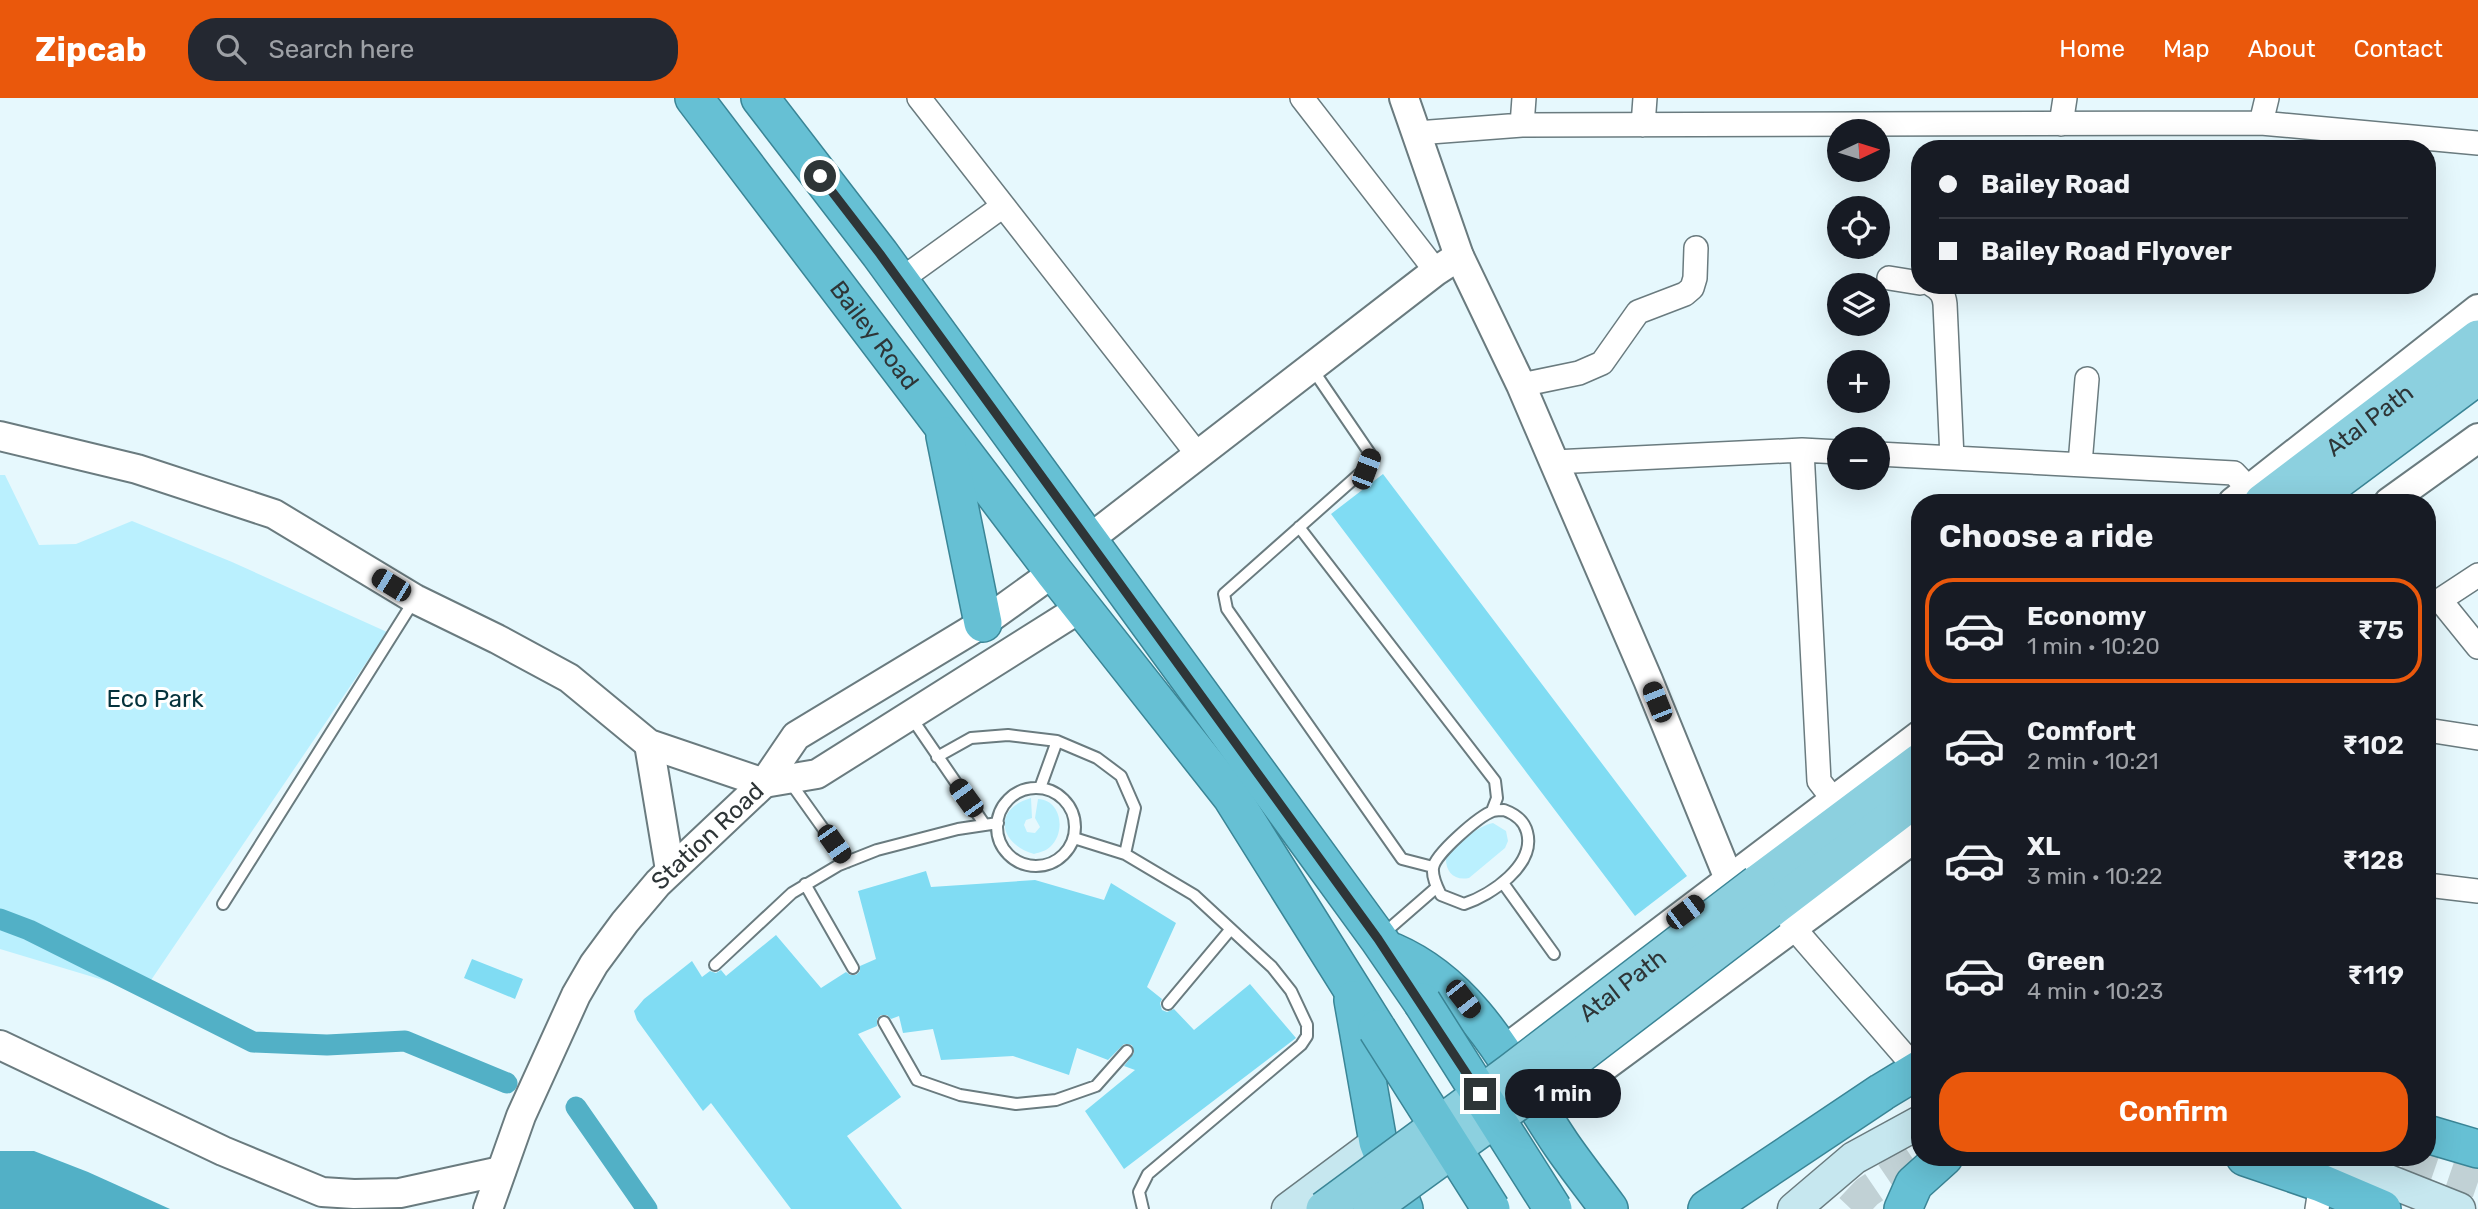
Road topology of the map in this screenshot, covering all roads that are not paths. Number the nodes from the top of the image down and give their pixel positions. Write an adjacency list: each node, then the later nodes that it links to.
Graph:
1 (694, 98): 24 (highway, Bailey Road)
2 (760, 98): 19 (highway, Bailey Road)
3 (919, 98): 16 (street)
4 (1302, 98): 18 (street)
5 (1404, 98): 14 (street)
6 (1524, 98): 12 (street)
7 (1645, 98): 13 (street)
8 (2064, 98): 11 (street)
9 (2267, 98): 10 (street)
10 (2262, 123): 11 (street); 15 (street)
11 (2061, 124): 13 (street)
12 (1522, 125): 13 (street); 14 (street)
13 (1643, 125)
14 (1418, 133): 18 (street)
15 (2478, 143)
16 (1003, 206): 19 (street); 35 (street)
17 (1696, 248): 29 (street)
18 (1447, 264): 26 (street); 29 (street)
19 (890, 268): 24 (highway); 46 (highway, Bailey Road)
20 (1890, 278): 21 (street)
21 (1911, 282)
22 (1943, 294): 37 (street)
23 (2478, 310): 41 (street)
24 (873, 335): 30 (highway, Bailey Road)
25 (2478, 338): 42 (main road, Atal Path)
26 (1311, 367): 35 (street); 45 (lane)
27 (2478, 377): 43 (main road, Atal Path)
28 (2087, 379): 39 (street)
29 (1521, 385): 38 (street)
30 (944, 428): 47 (highway, Bailey Road); 51 (highway)
31 (0, 436): 49 (street)
32 (2478, 438): 44 (street)
33 (1802, 450): 34 (street); 38 (street); 63 (street)
34 (1827, 451)
35 (1198, 455): 46 (street)
36 (1890, 455): 37 (street)
37 (1952, 458): 39 (street)
38 (1554, 462): 79 (street)
39 (2080, 464): 40 (street)
40 (2246, 494)
41 (2253, 494)
42 (2254, 494)
43 (2321, 494)
44 (2400, 494)
45 (1299, 527): 65 (lane); 72 (lane)
46 (1088, 540): 82 (highway, Bailey Road)
47 (1054, 572): 50 (highway, Bailey Road); 51 (street, Station Road)
48 (2478, 575): 52 (street)
49 (415, 599): 58 (street); 80 (lane)
50 (1082, 607): 53 (street); 86 (highway, Bailey Road)
51 (983, 623): 61 (street, Station Road)
52 (2478, 646)
53 (911, 717): 59 (lane); 61 (street)
54 (2436, 731): 55 (street)
55 (2478, 738)
56 (1057, 741): 59 (lane); 62 (lane); 70 (lane)
57 (1911, 742): 63 (street)
58 (649, 744): 61 (street); 73 (street)
59 (937, 757): 67 (lane)
60 (1911, 769): 79 (main road, Atal Path)
61 (776, 782): 71 (lane); 73 (street, Station Road)
62 (1040, 788): 66 (lane); 68 (lane)
63 (1833, 799): 79 (street)
64 (1911, 802): 79 (main road, Atal Path)
65 (1492, 811): 72 (lane); 74 (lane)
66 (998, 823): 67 (lane); 68 (lane)
67 (985, 825): 71 (lane)
68 (1074, 838): 70 (lane)
69 (1911, 838): 79 (street)
70 (1125, 854): 81 (lane)
71 (846, 862): 75 (lane)
72 (1433, 867): 76 (lane)
73 (670, 870): 103 (street, Station Road)
74 (1503, 883): 76 (lane); 83 (lane)
75 (805, 884): 84 (lane); 85 (lane)
76 (1437, 887): 82 (lane)
77 (2436, 887): 78 (street)
78 (2478, 891)
79 (1762, 900): 88 (street); 93 (street); 94 (street); 109 (main road, Atal Path, bridge); 110 (main road, Atal Path, bridge)
80 (223, 904)
81 (1230, 930): 87 (lane); 107 (lane)
82 (1387, 952): 92 (highway); 113 (highway, Bailey Road, bridge); 114 (highway)
83 (1554, 954)
84 (715, 965)
85 (853, 968)
86 (1351, 989): 99 (highway); 112 (highway, Bailey Road, bridge)
87 (1168, 1004)
88 (1553, 1013): 92 (street); 94 (street)
89 (884, 1022): 91 (lane)
90 (0, 1045): 105 (street)
91 (1127, 1051)
92 (1503, 1051): 96 (highway)
93 (1911, 1061)
94 (1601, 1069): 96 (street)
95 (1911, 1074): 116 (highway)
96 (1544, 1115): 115 (highway)
97 (1911, 1127): 117 (main road)
98 (2436, 1137): 100 (highway)
99 (1378, 1142): 108 (main road); 111 (highway)
100 (2478, 1149)
101 (1934, 1166): 118 (highway)
102 (2272, 1166): 104 (highway)
103 (501, 1171): 105 (street); 106 (street, Station Road)
104 (2322, 1183): 119 (highway); 120 (main road)
105 (325, 1201)
106 (488, 1209)
107 (1143, 1209)
108 (1288, 1209)
109 (1324, 1209)
110 (1371, 1209)
111 (1404, 1209)
112 (1491, 1209)
113 (1553, 1209)
114 (1585, 1209)
115 (1609, 1209)
116 (1707, 1209)
117 (1794, 1209)
118 (1903, 1209)
119 (2382, 1209)
120 (2459, 1209)

